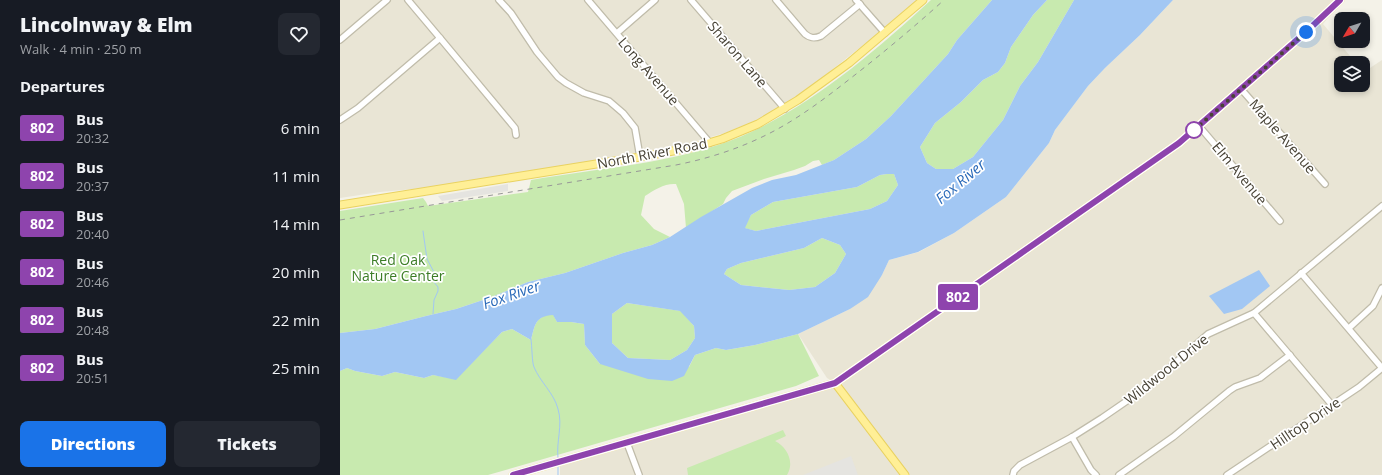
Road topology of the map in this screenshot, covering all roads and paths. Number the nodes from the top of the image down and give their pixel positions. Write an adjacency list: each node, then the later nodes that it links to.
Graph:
1 (387, 0): 14 (street)
2 (408, 0): 13 (street)
3 (499, 0): 21 (street)
4 (588, 0): 11 (street, Long Avenue)
5 (655, 0): 11 (street)
6 (691, 0): 16 (street, Sharon Lane)
7 (776, 0): 10 (street)
8 (923, 0): 12 (main road, North River Road)
9 (1340, 0): 15 (main road)
10 (858, 2): 12 (street)
11 (617, 33): 20 (street, Long Avenue)
12 (885, 33): 16 (main road, North River Road)
13 (440, 38): 17 (street); 19 (street)
14 (340, 40)
15 (1241, 88): 18 (main road); 22 (street, Maple Avenue)
16 (784, 109): 20 (main road, North River Road)
17 (340, 120)
18 (1199, 126): 25 (street, Elm Avenue); 32 (main road)
19 (516, 135)
20 (710, 142): 21 (main road, North River Road)
21 (640, 157): 23 (main road, North River Road)
22 (1325, 184)
23 (340, 205)
24 (1382, 206): 26 (street, Wildwood Drive)
25 (1280, 221)
26 (1301, 273): 28 (street, Wildwood Drive); 29 (street)
27 (1382, 288): 29 (street)
28 (1254, 313): 30 (street); 34 (street, Wildwood Drive)
29 (1349, 328): 31 (street)
30 (1290, 355): 33 (street); 41 (street)
31 (1382, 368): 33 (street, Hilltop Drive)
32 (835, 383): 35 (main road); 38 (main road)
33 (1332, 405): 42 (street, Hilltop Drive)
34 (1072, 437): 39 (street, Wildwood Drive); 40 (street)
35 (627, 443): 36 (main road); 37 (street)
36 (513, 475)
37 (639, 475)
38 (905, 475)
39 (1012, 475)
40 (1096, 475)
41 (1119, 475)
42 (1227, 475)

